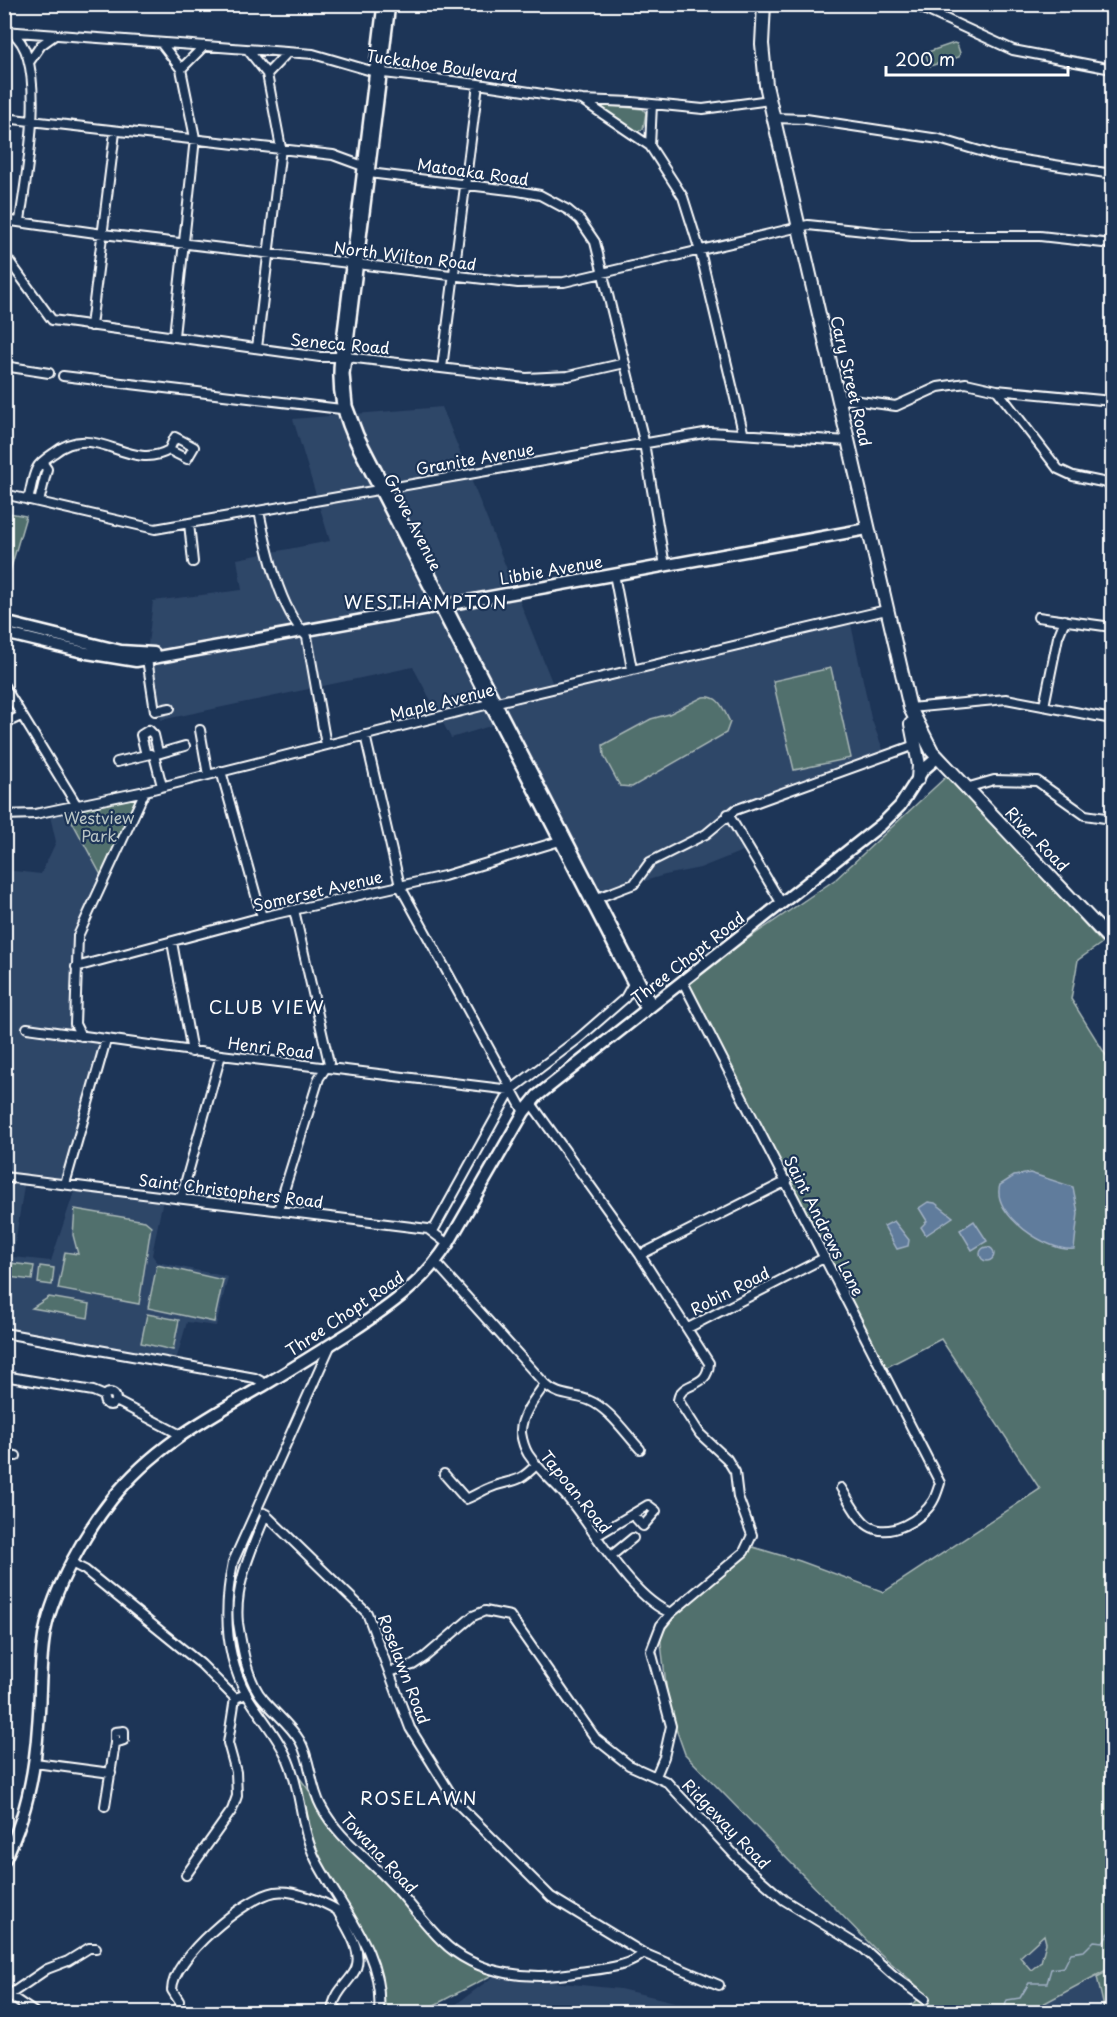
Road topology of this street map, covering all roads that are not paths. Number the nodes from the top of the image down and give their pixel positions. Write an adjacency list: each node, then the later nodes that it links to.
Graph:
1 (383, 4): 14 (street, Grove Avenue)
2 (390, 4): 14 (street, Grove Avenue)
3 (764, 4): 18 (main road, Cary Street Road)
4 (913, 4): 13 (street)
5 (8, 32): 6 (street, Tuckahoe Boulevard); 11 (street)
6 (56, 34): 7 (street, Tuckahoe Boulevard); 11 (street)
7 (161, 43): 8 (street, Tuckahoe Boulevard); 12 (street)
8 (204, 46): 9 (street, Tuckahoe Boulevard); 12 (street)
9 (248, 50): 10 (street, Tuckahoe Boulevard); 15 (street)
10 (287, 52): 14 (street, Tuckahoe Boulevard); 15 (street)
11 (30, 61): 22 (street)
12 (181, 69): 24 (street)
13 (1113, 69)
14 (378, 73): 16 (street, Tuckahoe Boulevard); 27 (street, Grove Avenue)
15 (267, 74): 26 (street)
16 (478, 84): 17 (street, Tuckahoe Boulevard); 29 (street)
17 (582, 100): 19 (street, Tuckahoe Boulevard); 25 (street)
18 (770, 100): 19 (street, Tuckahoe Boulevard); 21 (main road, Cary Street Road)
19 (652, 105): 25 (street)
20 (4, 117): 22 (street, Matoaka Road)
21 (774, 118): 28 (street); 32 (main road, Cary Street Road)
22 (33, 120): 23 (street, Matoaka Road); 31 (street)
23 (115, 132): 24 (street, Matoaka Road); 33 (street)
24 (195, 138): 26 (street, Matoaka Road); 34 (street)
25 (650, 146): 36 (street)
26 (280, 148): 27 (street, Matoaka Road); 37 (street)
27 (366, 169): 29 (street, Matoaka Road); 39 (street, Grove Avenue)
28 (1113, 174)
29 (464, 184): 40 (street, Matoaka Road); 41 (street)
30 (4, 220): 31 (street, North Wilton Road)
31 (20, 221): 33 (street, North Wilton Road)
32 (798, 226): 35 (street, North Wilton Road); 36 (street, North Wilton Road); 54 (main road, Cary Street Road)
33 (103, 234): 34 (street, North Wilton Road); 44 (street)
34 (185, 243): 37 (street, North Wilton Road); 45 (street)
35 (1113, 244)
36 (700, 251): 40 (street, North Wilton Road); 57 (street)
37 (269, 253): 39 (street, North Wilton Road); 46 (street)
38 (4, 254): 44 (street, Seneca Road)
39 (355, 263): 41 (street, North Wilton Road); 47 (street, Grove Avenue)
40 (603, 273): 41 (street, North Wilton Road); 48 (street, Matoaka Road)
41 (454, 276): 50 (street)
42 (4, 298): 43 (street)
43 (5, 309)
44 (91, 326): 45 (street, Seneca Road)
45 (174, 336): 46 (street, Seneca Road)
46 (257, 348): 47 (street, Seneca Road)
47 (343, 357): 50 (street, Seneca Road); 56 (street, Grove Avenue); 63 (street, Grove Avenue)
48 (625, 363): 50 (street, Seneca Road); 59 (street, Matoaka Road)
49 (4, 366): 51 (street)
50 (442, 368)
51 (49, 373)
52 (63, 376): 56 (street)
53 (997, 390): 54 (street); 55 (street); 62 (street)
54 (838, 398): 58 (main road, Cary Street Road)
55 (1113, 401)
56 (341, 409): 63 (street, Grove Avenue)
57 (743, 432): 58 (street, Granite Avenue); 59 (street, Granite Avenue)
58 (848, 441): 69 (main road, Cary Street Road)
59 (643, 442): 63 (street, Granite Avenue); 71 (street, Matoaka Road)
60 (169, 450): 61 (street)
61 (42, 462): 65 (street); 66 (street)
62 (1113, 484)
63 (383, 489): 67 (street, Granite Avenue); 73 (street, Grove Avenue)
64 (4, 494): 65 (street, Granite Avenue)
65 (28, 500): 66 (street, Granite Avenue)
66 (39, 502): 68 (street, Granite Avenue)
67 (259, 511): 68 (street, Granite Avenue); 79 (street)
68 (189, 523): 70 (street)
69 (867, 529): 71 (main road, Libbie Avenue); 74 (main road, Cary Street Road)
70 (193, 562)
71 (665, 566): 72 (main road, Libbie Avenue)
72 (614, 574): 73 (main road, Libbie Avenue); 83 (street)
73 (443, 605): 79 (main road, Libbie Avenue); 85 (street, Grove Avenue)
74 (886, 610): 83 (street, Maple Avenue); 88 (main road, Cary Street Road)
75 (1038, 617): 76 (street)
76 (1065, 620): 78 (street); 86 (street)
77 (4, 622): 81 (main road, Libbie Avenue)
78 (1113, 627)
79 (301, 631): 81 (main road, Libbie Avenue); 94 (street)
80 (4, 633): 82 (main road, Libbie Avenue)
81 (170, 654): 82 (main road, Libbie Avenue)
82 (147, 658): 87 (street)
83 (632, 669): 85 (street, Maple Avenue)
84 (4, 686): 89 (street)
85 (494, 703): 93 (street, Maple Avenue); 110 (street, Grove Avenue)
86 (1044, 706): 88 (street); 90 (street)
87 (170, 708)
88 (910, 708): 95 (main road); 98 (main road, Cary Street Road)
89 (21, 716): 91 (street); 106 (street)
90 (1113, 719)
91 (4, 724)
92 (200, 730): 101 (street)
93 (366, 735): 94 (street, Maple Avenue); 111 (street)
94 (326, 745): 100 (street, Maple Avenue)
95 (915, 745): 102 (main road); 107 (street)
96 (185, 746): 97 (street)
97 (153, 754): 99 (street); 103 (street)
98 (938, 757): 102 (main road, Three Chopt Road); 104 (main road, River Road)
99 (117, 762)
100 (221, 771): 101 (street, Maple Avenue); 115 (street)
101 (208, 774): 103 (street, Maple Avenue)
102 (918, 779): 113 (main road, Three Chopt Road)
103 (162, 786): 105 (street, Maple Avenue)
104 (966, 788): 109 (street); 117 (main road, River Road)
105 (145, 791): 106 (street, Maple Avenue); 118 (street)
106 (76, 804): 108 (street, Maple Avenue)
107 (728, 814): 112 (street); 113 (street)
108 (4, 815)
109 (1113, 819)
110 (562, 841): 111 (street, Somerset Avenue); 112 (street, Grove Avenue)
111 (400, 886): 114 (street, Somerset Avenue); 128 (street)
112 (593, 900): 120 (street, Grove Avenue); 121 (street, Grove Avenue)
113 (782, 904): 119 (main road, Three Chopt Road)
114 (294, 910): 115 (street, Somerset Avenue); 127 (street)
115 (262, 917): 116 (street, Somerset Avenue)
116 (172, 942): 118 (street, Somerset Avenue); 125 (street)
117 (1113, 942)
118 (76, 967): 123 (street)
119 (683, 982): 121 (main road, Three Chopt Road); 131 (street, Saint Andrews Lane)
120 (633, 984): 121 (street, Grove Avenue); 128 (street)
121 (649, 1007): 129 (main road, Three Chopt Road)
122 (27, 1028): 123 (street, Henri Road)
123 (81, 1036): 124 (street, Henri Road)
124 (106, 1040): 125 (street, Henri Road); 132 (street)
125 (192, 1052): 126 (street, Henri Road)
126 (220, 1055): 127 (street, Henri Road); 133 (street)
127 (327, 1068): 128 (street, Henri Road); 134 (street)
128 (511, 1090): 129 (street); 135 (street)
129 (528, 1107): 136 (main road, Three Chopt Road); 137 (street)
130 (4, 1177): 132 (street, Saint Christophers Road)
131 (786, 1181): 137 (street); 138 (street, Saint Andrews Lane)
132 (65, 1184): 133 (street, Saint Christophers Road)
133 (181, 1198): 134 (street, Saint Christophers Road)
134 (278, 1210): 135 (street, Saint Christophers Road)
135 (433, 1231): 136 (street)
136 (448, 1244): 139 (main road, Three Chopt Road)
137 (640, 1255): 140 (street)
138 (824, 1258): 140 (street, Robin Road); 152 (street, Saint Andrews Lane)
139 (436, 1263): 142 (main road, Three Chopt Road); 145 (street)
140 (688, 1328): 160 (street, Robin Road)
141 (4, 1333): 144 (street)
142 (331, 1344): 144 (main road, Three Chopt Road); 153 (street)
143 (4, 1376): 146 (street)
144 (266, 1384): 146 (main road, Three Chopt Road)
145 (545, 1384): 147 (street); 150 (street, Tapoan Road)
146 (180, 1434): 159 (main road, Three Chopt Road)
147 (640, 1449)
148 (4, 1454): 149 (street)
149 (16, 1456)
150 (536, 1465): 151 (street); 156 (street, Tapoan Road)
151 (444, 1474)
152 (841, 1488)
153 (259, 1508): 154 (street, Roselawn Road); 162 (street)
154 (266, 1514): 161 (street, Roselawn Road); 164 (street, Towana Road)
155 (633, 1515): 156 (street)
156 (596, 1536): 158 (street, Tapoan Road)
157 (633, 1538): 158 (street)
158 (611, 1556): 160 (street, Tapoan Road)
159 (73, 1564): 163 (street); 167 (main road, Three Chopt Road)
160 (671, 1613): 169 (street)
161 (389, 1672): 169 (street, Ridgeway Road); 176 (street, Roselawn Road)
162 (247, 1694): 163 (street); 165 (street)
163 (235, 1698): 172 (street)
164 (262, 1698): 165 (street); 176 (street, Towana Road)
165 (253, 1704): 174 (street)
166 (115, 1743): 168 (street)
167 (35, 1763): 168 (street); 171 (main road, Three Chopt Road)
168 (111, 1773): 170 (street)
169 (656, 1776): 179 (street, Ridgeway Road)
170 (105, 1806)
171 (4, 1861)
172 (186, 1875)
173 (337, 1910): 174 (street); 180 (street); 182 (street)
174 (347, 1912): 183 (street)
175 (96, 1948): 178 (street)
176 (643, 1953): 177 (street, Roselawn Road)
177 (719, 1986)
178 (6, 1993): 181 (street)
179 (925, 1999)
180 (179, 2001)
181 (34, 2013)
182 (339, 2013)
183 (379, 2013)

